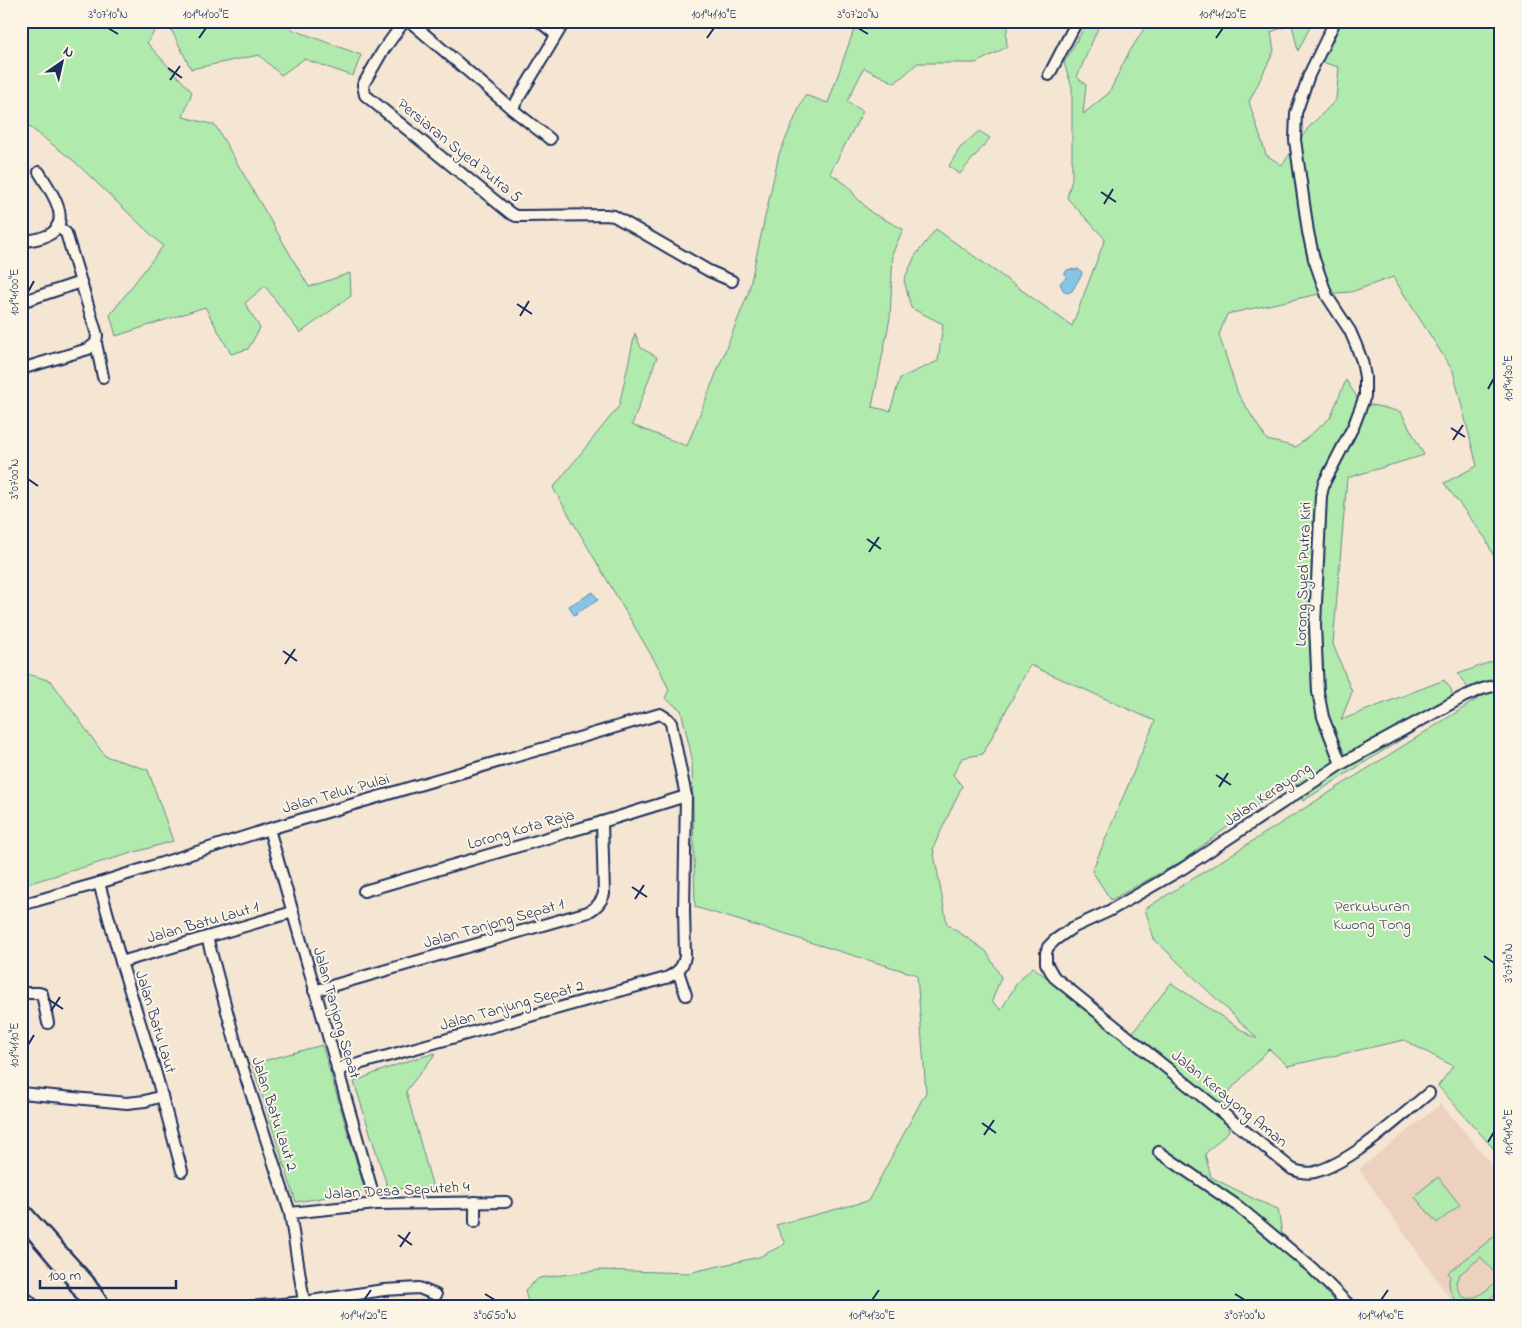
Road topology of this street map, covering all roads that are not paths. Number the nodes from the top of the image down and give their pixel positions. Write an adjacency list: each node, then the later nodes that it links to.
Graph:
1 (539, 21): 6 (street)
2 (565, 21): 6 (street)
3 (1077, 21): 7 (street)
4 (1335, 21): 20 (street, Lorong Syed Putra Kiri)
5 (408, 22): 8 (street); 13 (street, Persiaran Syed Putra 5)
6 (556, 35): 8 (street)
7 (1049, 75)
8 (512, 109): 9 (street)
9 (550, 139)
10 (39, 172): 11 (street)
11 (57, 226): 12 (street); 14 (street)
12 (21, 242)
13 (732, 281)
14 (81, 282): 15 (street); 16 (street)
15 (21, 302)
16 (96, 343): 17 (street); 18 (street)
17 (21, 369)
18 (103, 377)
19 (1501, 684): 20 (street, Jalan Kerayong)
20 (1341, 764): 29 (street, Jalan Kerayong)
21 (686, 796): 22 (street, Lorong Kota Raja); 23 (street, Jalan Teluk Pulai); 31 (street)
22 (602, 822): 25 (street, Lorong Kota Raja); 32 (street, Jalan Tanjong Sepat 1)
23 (269, 829): 24 (street, Jalan Teluk Pulai); 27 (street, Jalan Tanjong Sepat)
24 (99, 883): 26 (street, Jalan Teluk Pulai); 30 (street, Jalan Batu Laut)
25 (364, 891)
26 (21, 905)
27 (293, 912): 28 (street, Jalan Batu Laut 1); 32 (street, Jalan Tanjong Sepat)
28 (207, 937): 30 (street, Jalan Batu Laut 1); 45 (street, Jalan Batu Laut 2)
29 (1055, 940): 38 (street, Jalan Kerayong Aman)
30 (120, 962): 39 (street, Jalan Batu Laut)
31 (678, 971): 34 (street); 36 (street, Jalan Tanjung Sepat 2)
32 (314, 991): 36 (street, Jalan Tanjong Sepat)
33 (21, 993): 35 (street)
34 (686, 995)
35 (48, 1023)
36 (337, 1070): 44 (street, Jalan Tanjong Sepat)
37 (21, 1093): 39 (street)
38 (1429, 1093)
39 (162, 1096): 41 (street, Jalan Batu Laut)
40 (1160, 1152): 53 (street)
41 (182, 1170)
42 (475, 1202): 43 (street, Jalan Desa Seputeh 4); 44 (street, Jalan Desa Seputeh 4); 46 (street)
43 (506, 1202)
44 (376, 1204): 45 (street, Jalan Desa Seputeh 4)
45 (290, 1213): 49 (street, Jalan Batu Laut 2)
46 (475, 1222)
47 (436, 1296): 50 (street)
48 (21, 1297): 51 (highway)
49 (304, 1302): 50 (street); 52 (street)
50 (326, 1303)
51 (32, 1307)
52 (247, 1307)
53 (1351, 1307)

